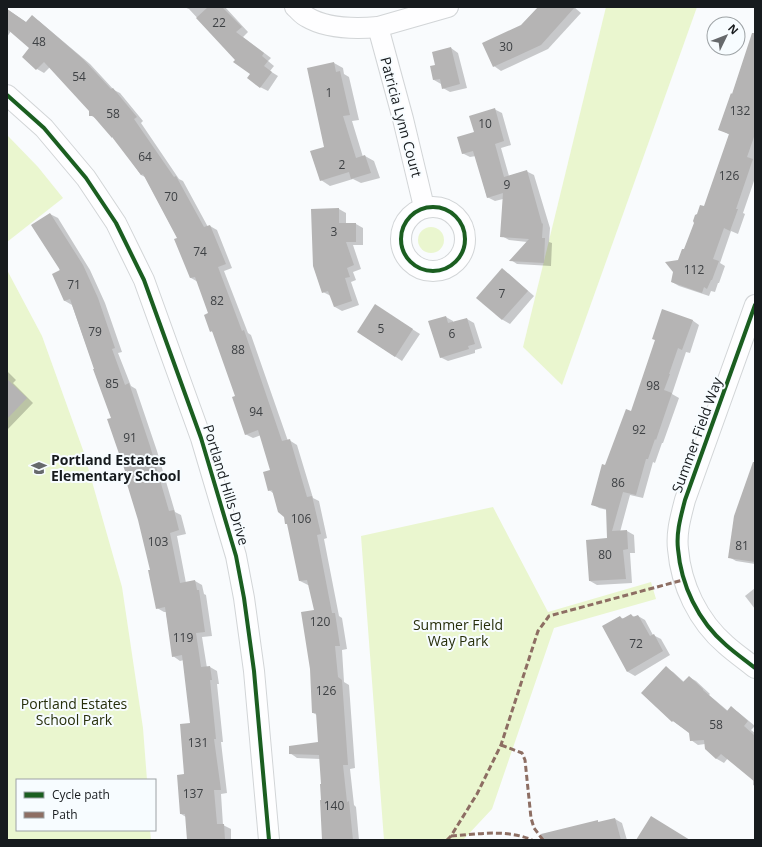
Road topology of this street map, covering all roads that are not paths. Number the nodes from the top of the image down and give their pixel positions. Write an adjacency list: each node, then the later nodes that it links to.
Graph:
1 (295, 7): 3 (street)
2 (448, 7): 3 (street)
3 (378, 27): 5 (street, Patricia Lynn Court)
4 (7, 95): 8 (street, Portland Hills Drive)
5 (424, 207)
6 (755, 305): 7 (street, Summer Field Way)
7 (755, 668)
8 (269, 840)

